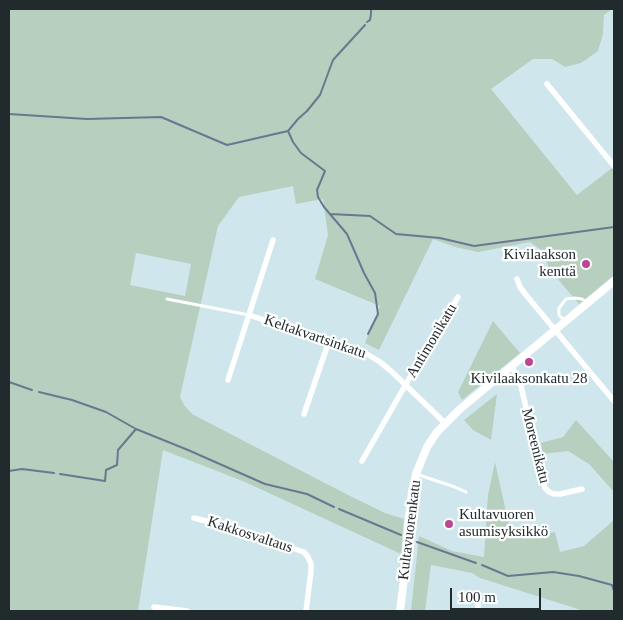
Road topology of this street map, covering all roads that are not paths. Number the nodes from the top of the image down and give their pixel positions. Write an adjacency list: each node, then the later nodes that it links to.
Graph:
1 (547, 84): 2 (street)
2 (614, 166)
3 (273, 240): 9 (street)
4 (517, 279): 11 (street)
5 (614, 283): 8 (street, Kultavuorenkatu)
6 (458, 297): 15 (street, Antimonikatu)
7 (167, 299): 9 (lane)
8 (588, 303): 10 (street, Kultavuorenkatu); 10 (lane)
9 (249, 315): 12 (street, Keltakvartsinkatu); 14 (street)
10 (565, 322): 11 (street, Kultavuorenkatu)
11 (556, 330): 13 (street, Kultavuorenkatu); 16 (street)
12 (329, 342): 15 (street, Keltakvartsinkatu); 17 (street)
13 (511, 367): 18 (street, Kultavuorenkatu); 21 (street, Moreenikatu)
14 (228, 380)
15 (405, 385): 18 (street, Keltakvartsinkatu); 19 (street, Antimonikatu)
16 (614, 401)
17 (304, 414)
18 (445, 423): 20 (street, Kultavuorenkatu)
19 (362, 461)
20 (416, 474): 22 (lane); 28 (street, Kultavuorenkatu)
21 (582, 489)
22 (466, 492)
23 (194, 518): 27 (street, Kakkosvaltaus)
24 (478, 601): 29 (street)
25 (154, 607): 26 (street)
26 (187, 611)
27 (306, 611)
28 (400, 611)
29 (478, 611)

